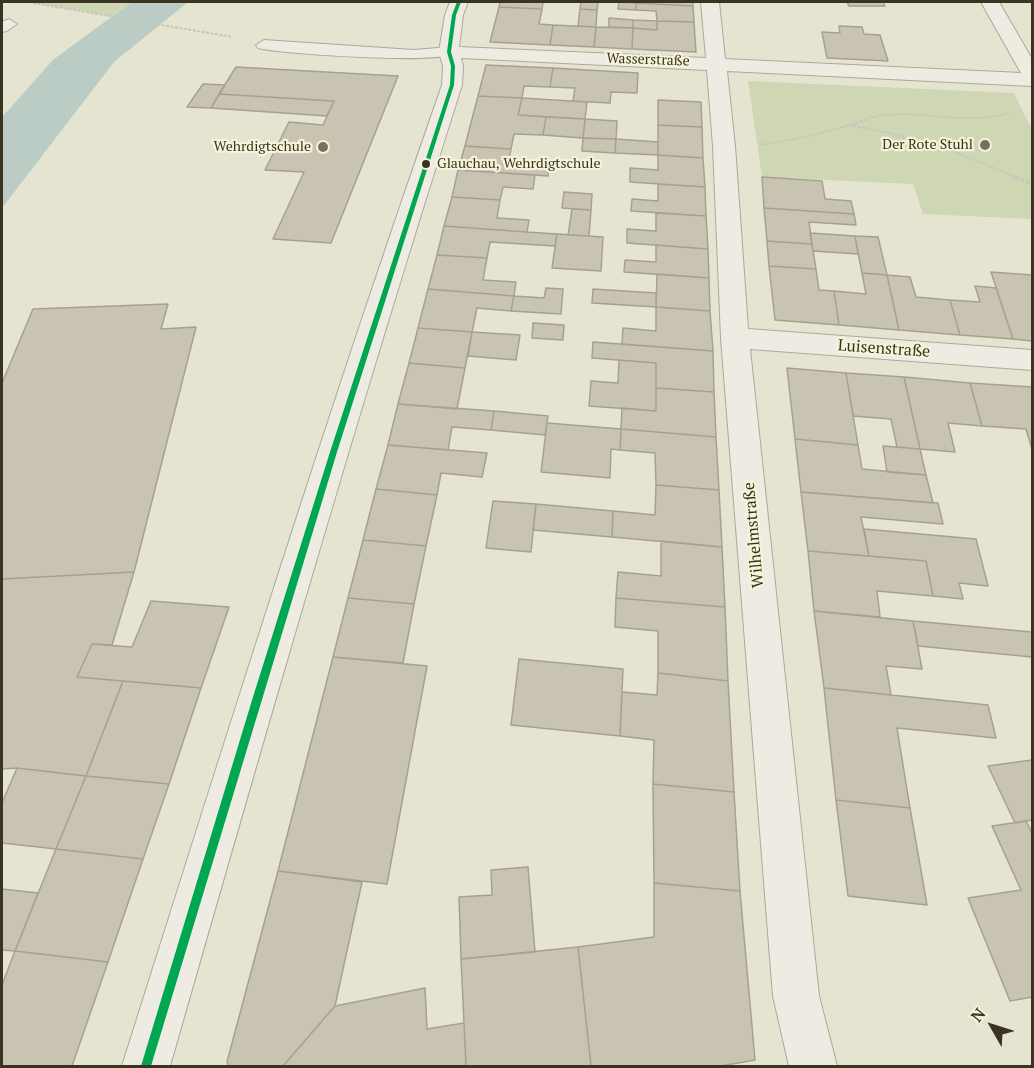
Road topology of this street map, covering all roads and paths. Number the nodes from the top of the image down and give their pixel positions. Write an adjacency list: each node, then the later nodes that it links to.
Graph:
1 (27, 2): 5 (path)
2 (459, 2): 7 (street)
3 (710, 2): 8 (street, Wilhelmstraße)
4 (990, 2): 9 (street)
5 (196, 31)
6 (264, 45): 7 (lane, Wasserstraße)
7 (450, 52): 8 (street, Wasserstraße); 17 (street)
8 (715, 63): 10 (street, Wasserstraße); 13 (street, Wilhelmstraße)
9 (1032, 75)
10 (1032, 80)
11 (1014, 112): 12 (path)
12 (850, 125): 13 (path); 14 (path)
13 (724, 146): 15 (street, Wilhelmstraße)
14 (1032, 184)
15 (735, 338): 16 (street, Luisenstraße); 18 (street, Wilhelmstraße)
16 (1032, 360)
17 (146, 1066)
18 (813, 1066)

